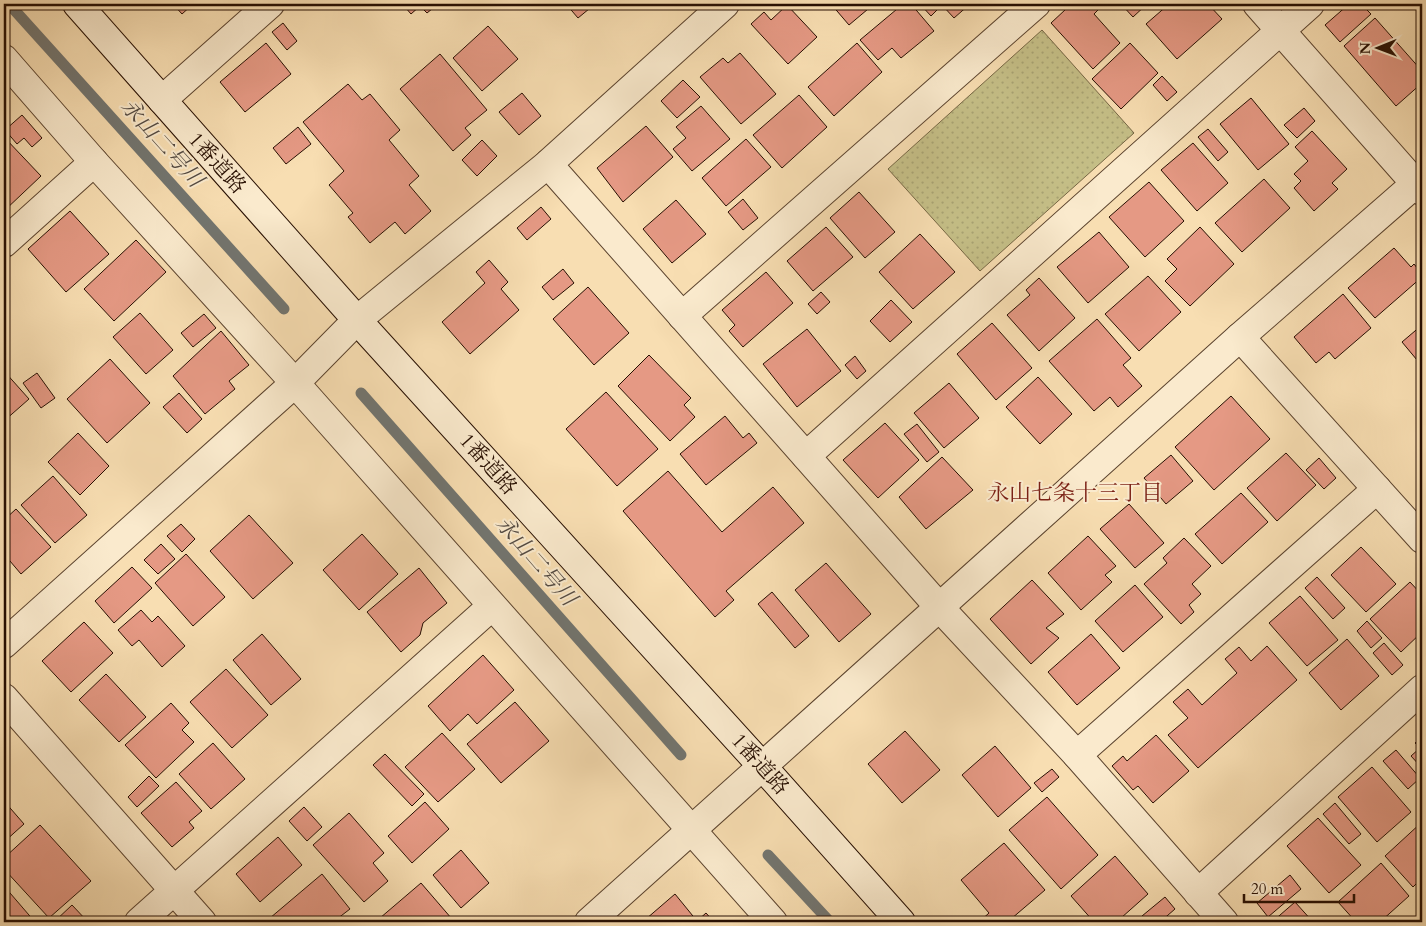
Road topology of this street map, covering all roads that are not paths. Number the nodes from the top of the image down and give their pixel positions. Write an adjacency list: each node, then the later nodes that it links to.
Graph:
1 (76, 4): 9 (street, 1番道路)
2 (270, 4): 9 (street)
3 (725, 4): 11 (street)
4 (1036, 4): 14 (street)
5 (1257, 4): 7 (street)
6 (1310, 4): 7 (street)
7 (1280, 30): 12 (street); 18 (street)
8 (4, 59): 10 (street)
9 (162, 100): 15 (street, 1番道路)
10 (94, 162): 13 (street); 17 (street)
11 (548, 164): 14 (street); 15 (street)
12 (1420, 185): 16 (street)
13 (4, 243)
14 (682, 316): 18 (street)
15 (357, 320): 17 (street); 27 (street, 1番道路)
16 (1240, 337): 19 (street); 22 (street)
17 (295, 383): 21 (street); 23 (street)
18 (806, 456): 22 (street)
19 (1377, 489): 20 (street); 26 (street)
20 (1422, 539)
21 (492, 606): 28 (street); 29 (street)
22 (940, 608): 26 (street); 27 (street)
23 (8, 631)
24 (1422, 689): 30 (street)
25 (4, 698): 29 (street)
26 (1077, 755): 30 (street)
27 (762, 766): 28 (street); 35 (street, 1番道路)
28 (692, 829): 31 (street); 34 (street)
29 (174, 891): 32 (street); 33 (street)
30 (1198, 892): 36 (street)
31 (594, 921)
32 (139, 922)
33 (202, 922)
34 (773, 922)
35 (901, 922)
36 (1224, 922)

